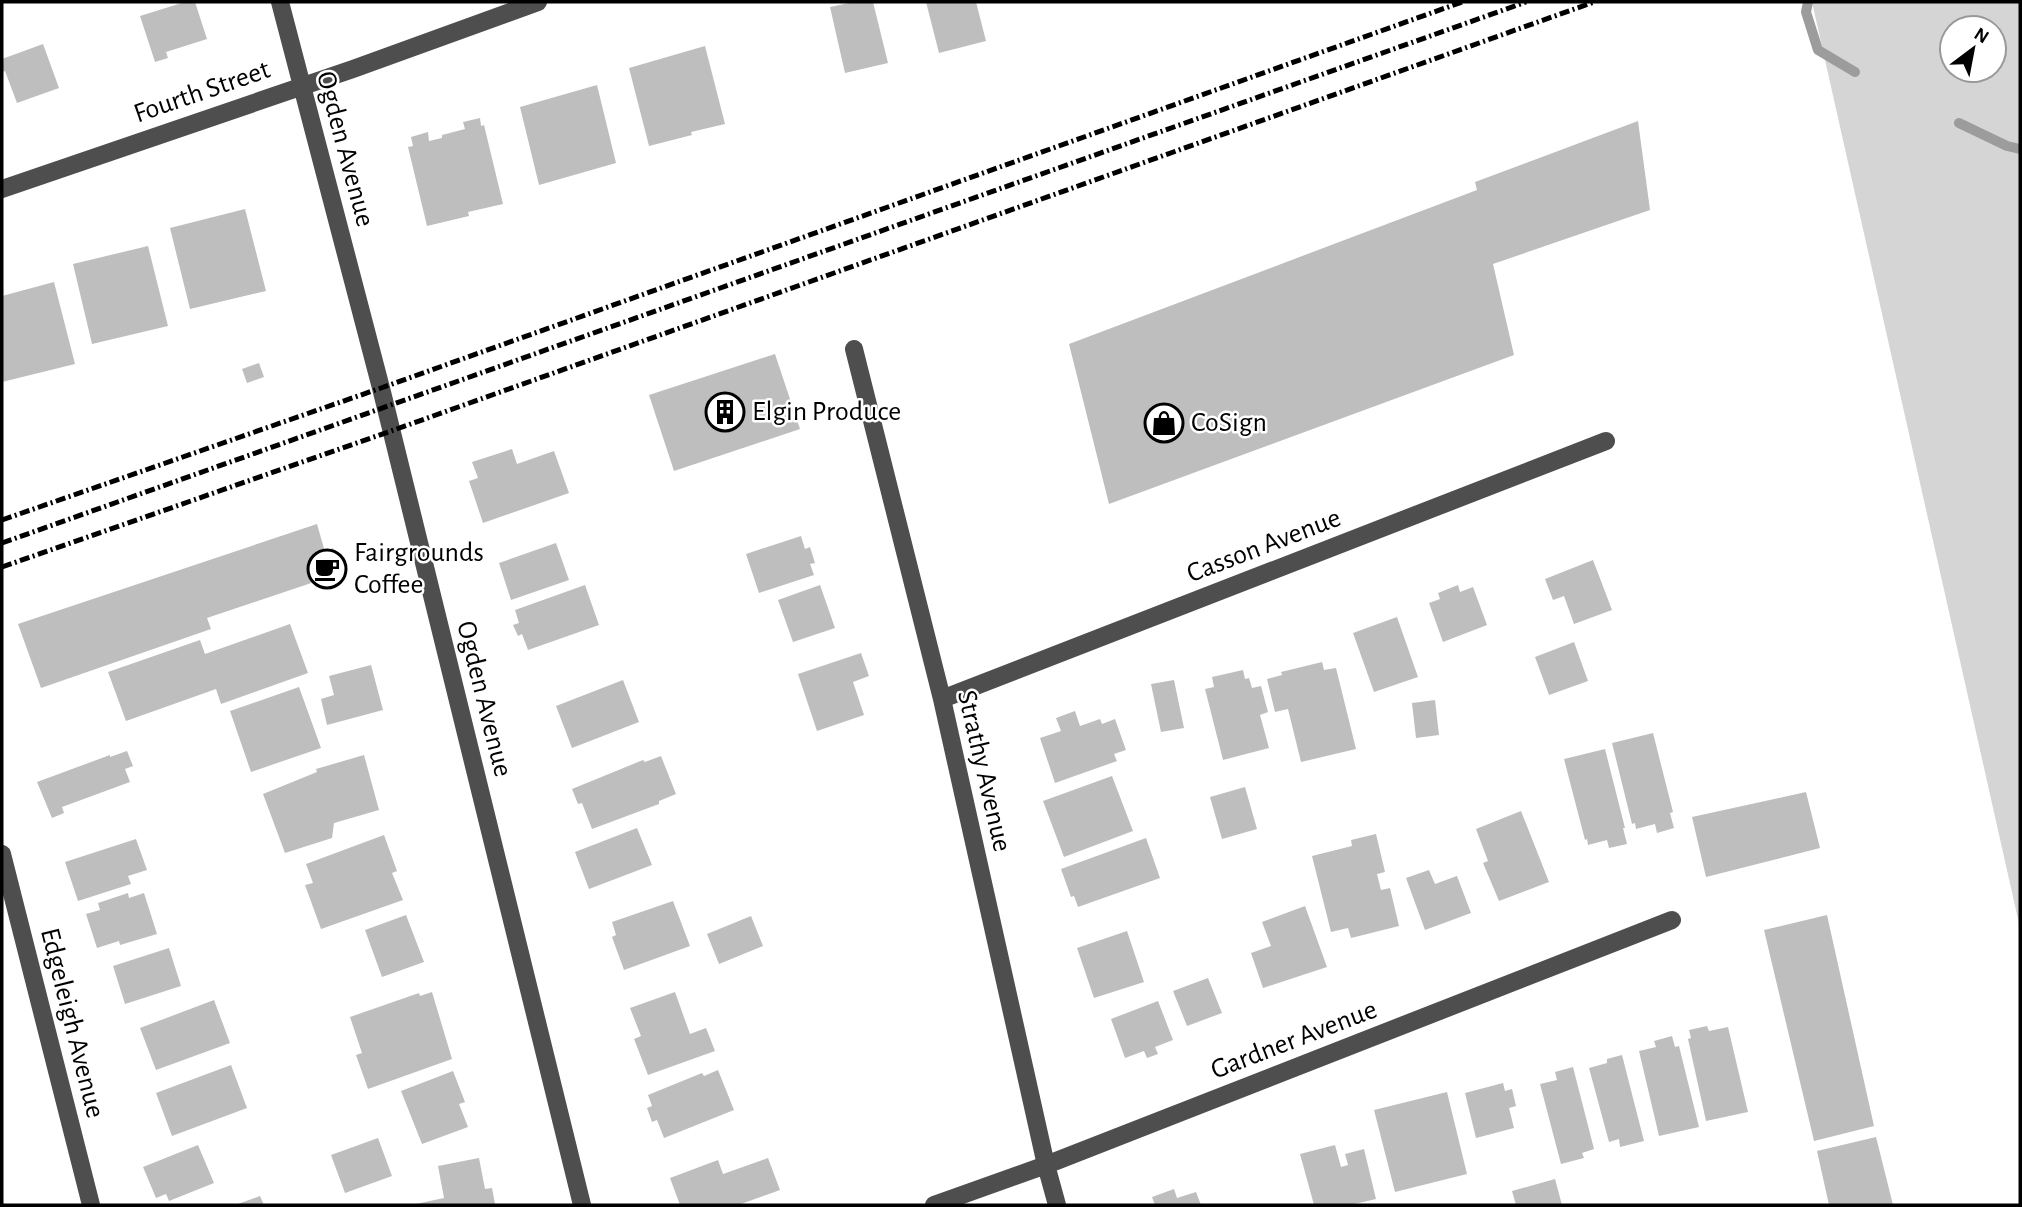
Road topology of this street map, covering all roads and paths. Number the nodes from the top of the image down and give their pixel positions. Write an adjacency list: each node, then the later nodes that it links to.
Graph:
1 (280, 2): 3 (street, Ogden Avenue)
2 (538, 2): 3 (street, Fourth Street)
3 (301, 86): 4 (street, Fourth Street); 12 (street, Ogden Avenue)
4 (2, 190)
5 (854, 349): 7 (street, Strathy Avenue)
6 (1606, 441): 7 (street, Casson Avenue)
7 (942, 699): 10 (street, Strathy Avenue)
8 (2, 854): 11 (street, Edgeleigh Avenue)
9 (1672, 920): 10 (street, Gardner Avenue)
10 (1046, 1165): 13 (street, Gardner Avenue); 14 (street, Strathy Avenue)
11 (91, 1205)
12 (582, 1205)
13 (933, 1205)
14 (1057, 1205)

